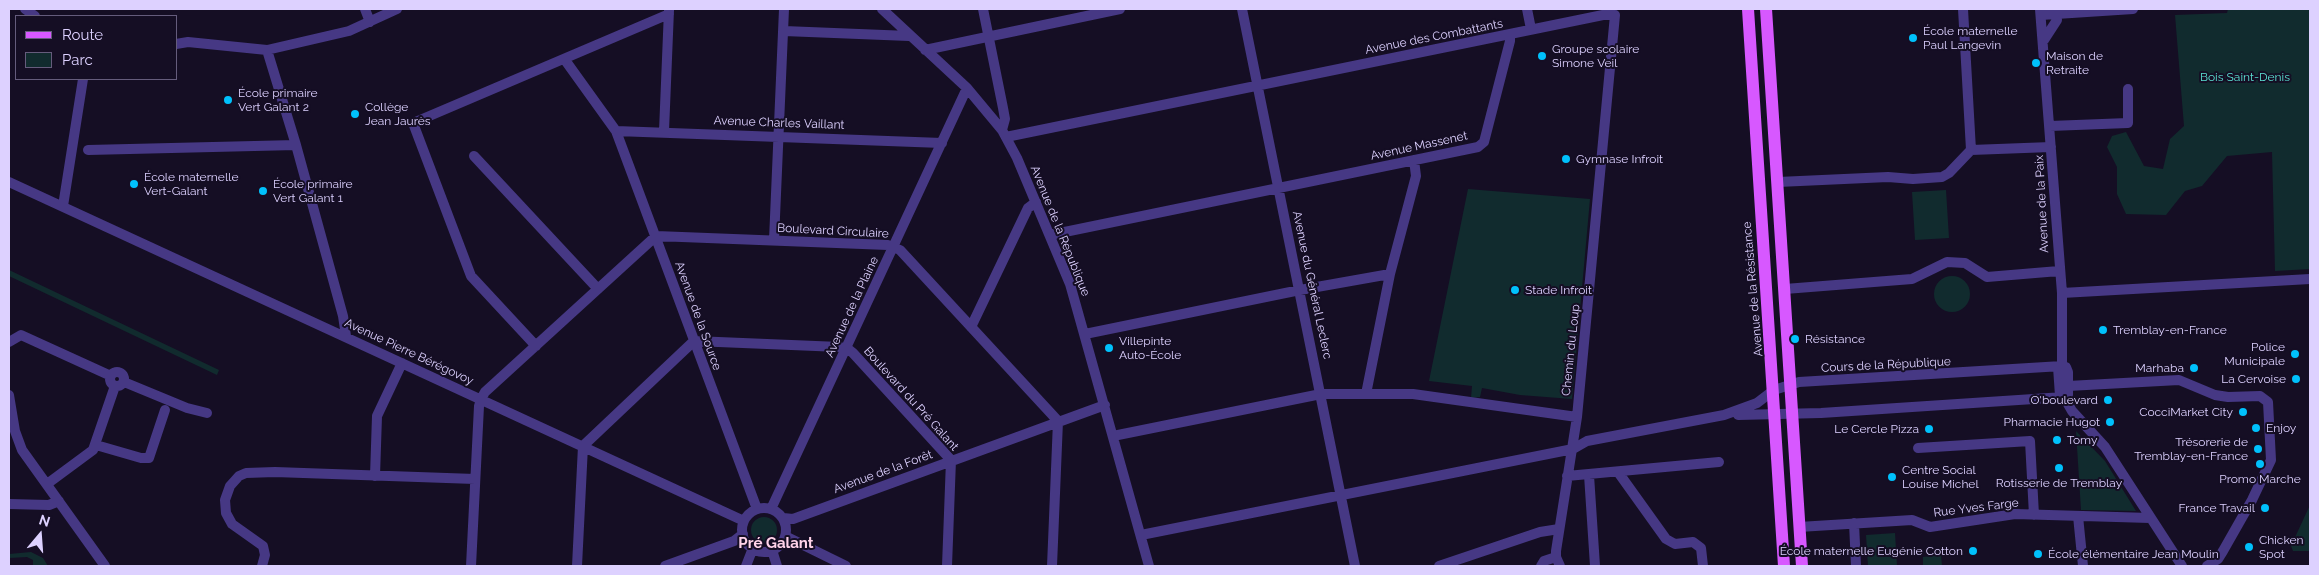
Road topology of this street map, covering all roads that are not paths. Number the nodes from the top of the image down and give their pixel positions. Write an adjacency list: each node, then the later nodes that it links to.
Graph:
1 (365, 9): 17 (street)
2 (397, 9): 17 (street)
3 (784, 9): 19 (street)
4 (882, 9): 22 (street, Avenue de la République)
5 (983, 9): 21 (street)
6 (1120, 9): 21 (street)
7 (1242, 9): 29 (street, Avenue du Général Leclerc)
8 (1527, 9): 18 (street)
9 (1748, 9): 72 (main road, Avenue de la Résistance)
10 (1766, 9): 45 (main road)
11 (1963, 9): 41 (street)
12 (2133, 9): 14 (street)
13 (669, 11): 27 (street); 34 (street)
14 (2057, 11): 15 (street); 23 (street)
15 (2040, 12): 23 (street, Avenue de la Paix)
16 (1616, 15): 18 (street, Avenue des Combattants); 84 (street, Chemin du Loup)
17 (370, 22): 25 (street)
18 (1531, 29): 20 (street, Avenue des Combattants)
19 (784, 31): 22 (street); 36 (street)
20 (1510, 34): 29 (street, Avenue des Combattants); 43 (street, Avenue Massenet)
21 (989, 35): 26 (street); 35 (street)
22 (909, 36): 26 (street, Avenue de la République)
23 (2044, 40): 32 (street, Avenue de la Paix)
24 (178, 44): 25 (street)
25 (267, 50): 38 (street)
26 (925, 50): 30 (street, Avenue de la République)
27 (565, 60): 33 (street, Avenue de la Source); 65 (street)
28 (83, 80): 48 (street)
29 (1258, 85): 35 (street, Avenue des Combattants); 46 (street, Avenue du Général Leclerc)
30 (967, 88): 35 (street, Avenue de la République); 37 (street, Avenue de la Plaine)
31 (2128, 89): 32 (street)
32 (2050, 126): 39 (street, Avenue de la Paix)
33 (616, 131): 34 (street, Avenue Charles Vaillant); 50 (street, Avenue de la Source)
34 (664, 131): 36 (street, Avenue Charles Vaillant)
35 (1004, 133): 47 (street, Avenue de la République)
36 (779, 136): 37 (street, Avenue Charles Vaillant); 51 (street)
37 (942, 143): 52 (street, Avenue de la Plaine)
38 (296, 145): 40 (street); 62 (street)
39 (2051, 146): 41 (street); 53 (street, Avenue de la Paix)
40 (88, 150)
41 (1971, 150): 45 (street)
42 (474, 156): 56 (street)
43 (1414, 160): 46 (street, Avenue Massenet); 54 (street)
44 (9, 182): 48 (street, Avenue Pierre Bérégovoy)
45 (1778, 182): 57 (main road)
46 (1279, 188): 49 (street, Avenue Massenet); 58 (street, Avenue du Général Leclerc)
47 (1036, 202): 49 (street, Avenue de la République); 60 (street)
48 (63, 206): 62 (street, Avenue Pierre Bérégovoy)
49 (1050, 235): 61 (street, Avenue de la République)
50 (656, 236): 51 (street, Boulevard Circulaire); 56 (street); 64 (street, Avenue de la Source)
51 (774, 240): 52 (street, Boulevard Circulaire)
52 (895, 247): 60 (street, Boulevard Circulaire); 66 (street, Avenue de la Plaine)
53 (2059, 271): 57 (street); 59 (street, Avenue de la Paix)
54 (1390, 274): 58 (street); 74 (street)
55 (2310, 279): 59 (street)
56 (598, 289): 65 (street)
57 (1784, 289): 70 (main road)
58 (1300, 290): 61 (street); 73 (street, Avenue du Général Leclerc)
59 (2062, 293): 68 (street, Avenue de la Paix)
60 (971, 327): 85 (street, Boulevard Circulaire)
61 (1085, 334): 78 (street, Avenue de la République)
62 (346, 336): 67 (street, Avenue Pierre Bérégovoy)
63 (9, 342): 69 (street)
64 (694, 342): 66 (street, Boulevard du Pré Galant); 88 (street); 102 (street, Avenue de la Source)
65 (536, 346): 77 (street)
66 (848, 348): 91 (street, Boulevard du Pré Galant); 103 (street, Avenue de la Plaine)
67 (402, 363): 77 (street, Avenue Pierre Bérégovoy); 94 (street)
68 (2060, 367): 70 (street, Cours de la République); 71 (street, Avenue de la Paix); 76 (street, Avenue de la Paix)
69 (116, 382): 80 (street); 87 (street)
70 (1790, 384): 72 (street, Cours de la République); 82 (main road)
71 (2068, 386): 76 (street); 139 (street)
72 (1774, 390): 81 (main road, Avenue de la Résistance); 83 (street, Cours de la République)
73 (1321, 394): 74 (street); 86 (street); 99 (street, Avenue du Général Leclerc)
74 (1366, 394): 84 (street)
75 (9, 396): 98 (street)
76 (2062, 397): 82 (street, Cours de la République); 107 (street)
77 (481, 399): 88 (street, Avenue Pierre Bérégovoy); 97 (street)
78 (1105, 405): 85 (street, Avenue de la Forêt); 86 (street, Avenue de la République)
79 (165, 410): 87 (street)
80 (207, 413)
81 (1775, 413): 82 (street, Cours de la République); 83 (street, Cours de la République); 134 (main road, Avenue de la Résistance)
82 (1792, 414): 110 (main road)
83 (1724, 415): 90 (street, Cours de la République)
84 (1577, 417): 90 (street, Chemin du Loup)
85 (1058, 421): 91 (street, Avenue de la Forêt); 127 (street)
86 (1113, 436): 113 (street, Avenue de la République)
87 (96, 445): 98 (street)
88 (583, 446): 108 (street, Avenue Pierre Bérégovoy); 121 (street)
89 (1918, 448): 104 (street)
90 (1573, 450): 95 (street, Chemin du Loup); 99 (street, Cours de la République)
91 (951, 460): 106 (street, Avenue de la Forêt); 126 (street, Boulevard du Pré Galant)
92 (1719, 462): 93 (street)
93 (1618, 472): 96 (street); 133 (street)
94 (375, 476): 97 (street); 119 (street)
95 (1567, 476): 96 (street); 111 (street, Chemin du Loup)
96 (1589, 476): 132 (street)
97 (475, 479): 120 (street)
98 (47, 484): 100 (street)
99 (1342, 495): 113 (street, Cours de la République); 129 (street, Avenue du Général Leclerc)
100 (59, 501): 101 (street); 118 (street)
101 (9, 504)
102 (757, 509): 103 (street); 108 (street)
103 (771, 509): 106 (street)
104 (2034, 515): 105 (street, Rue Yves Farge); 109 (street, Rue Yves Farge)
105 (2078, 516): 107 (street, Rue Yves Farge); 137 (street)
106 (783, 518): 114 (street)
107 (2150, 518): 138 (street)
108 (744, 521): 112 (street)
109 (1854, 523): 110 (street, Rue Yves Farge); 136 (street)
110 (1799, 527): 135 (main road)
111 (1559, 529): 117 (street, Chemin du Loup); 130 (street)
112 (743, 534): 115 (street); 122 (street)
113 (1141, 535): 128 (street, Avenue de la République)
114 (785, 536): 116 (street); 125 (street)
115 (753, 548): 116 (street); 123 (street)
116 (772, 550): 124 (street)
117 (1558, 562): 131 (street)
118 (106, 566)
119 (262, 566)
120 (471, 566)
121 (577, 566)
122 (665, 566)
123 (746, 566)
124 (777, 566)
125 (846, 566)
126 (947, 566)
127 (1052, 566)
128 (1149, 566)
129 (1356, 566)
130 (1440, 566)
131 (1541, 566)
132 (1595, 566)
133 (1702, 566)
134 (1784, 566)
135 (1802, 566)
136 (1856, 566)
137 (2083, 566)
138 (2182, 566)
139 (2207, 566)

